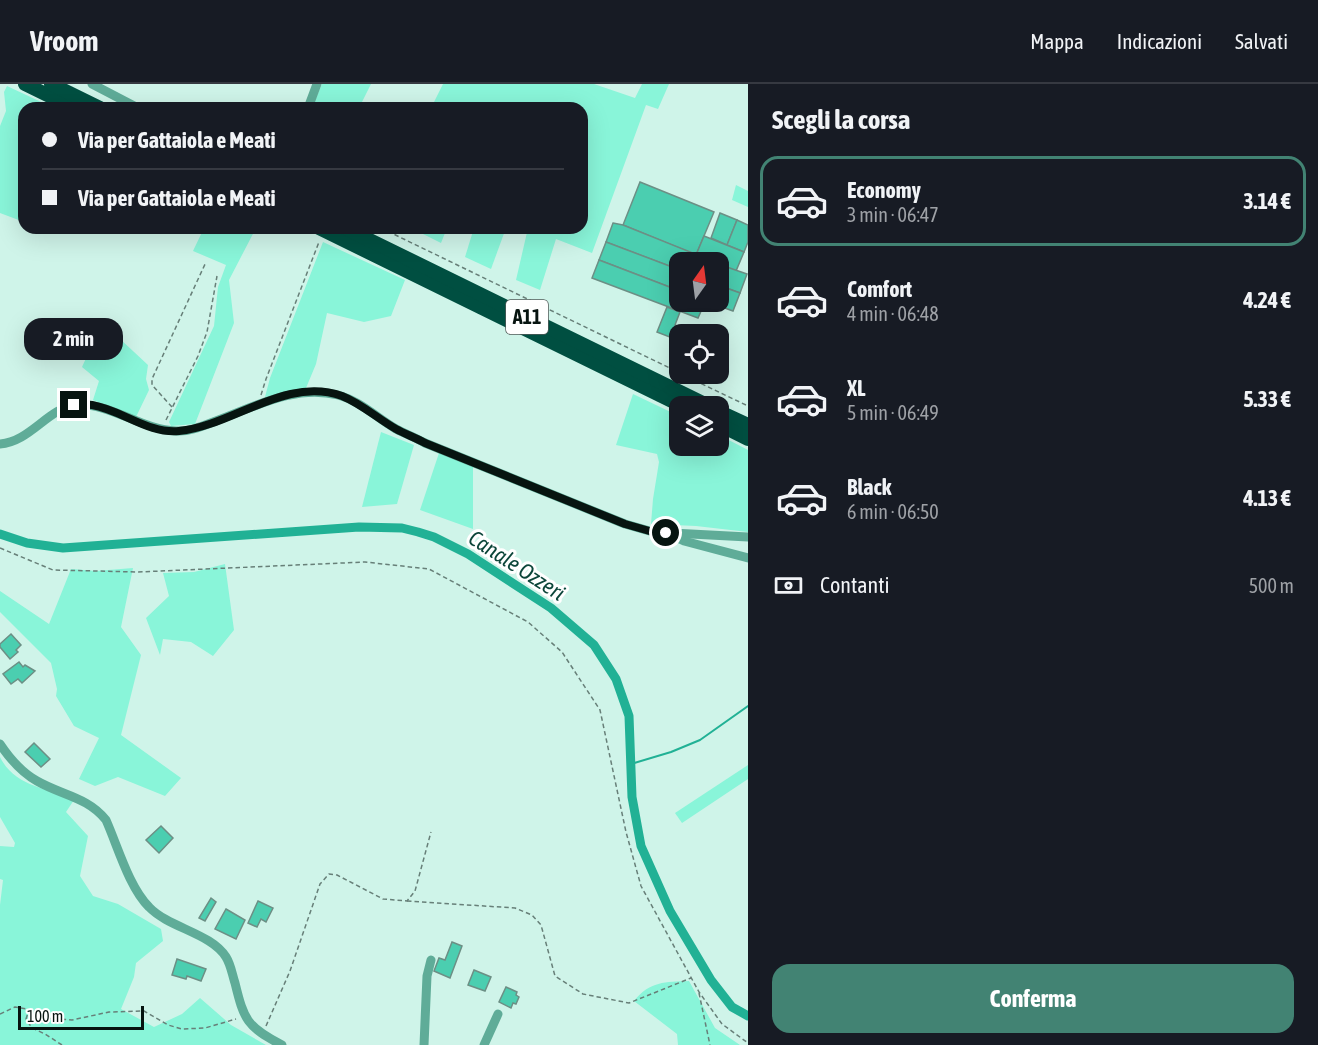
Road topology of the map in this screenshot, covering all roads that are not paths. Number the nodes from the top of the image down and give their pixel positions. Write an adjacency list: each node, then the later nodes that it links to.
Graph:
1 (25, 84): 5 (highway)
2 (51, 84): 6 (highway)
3 (92, 84): 7 (street)
4 (317, 84): 8 (street)
5 (62, 102)
6 (88, 102)
7 (126, 102)
8 (310, 102)
9 (357, 234): 11 (highway, A11)
10 (319, 235): 12 (highway, A11)
11 (689, 396)
12 (669, 400)
13 (729, 416): 14 (highway)
14 (748, 426)
15 (729, 430): 16 (highway)
16 (748, 439)
17 (0, 444): 18 (street)
18 (666, 533): 19 (street); 20 (street)
19 (748, 537)
20 (748, 558)
21 (0, 744): 24 (street)
22 (431, 960): 25 (street)
23 (498, 1014): 26 (street)
24 (282, 1045)
25 (424, 1045)
26 (484, 1045)

